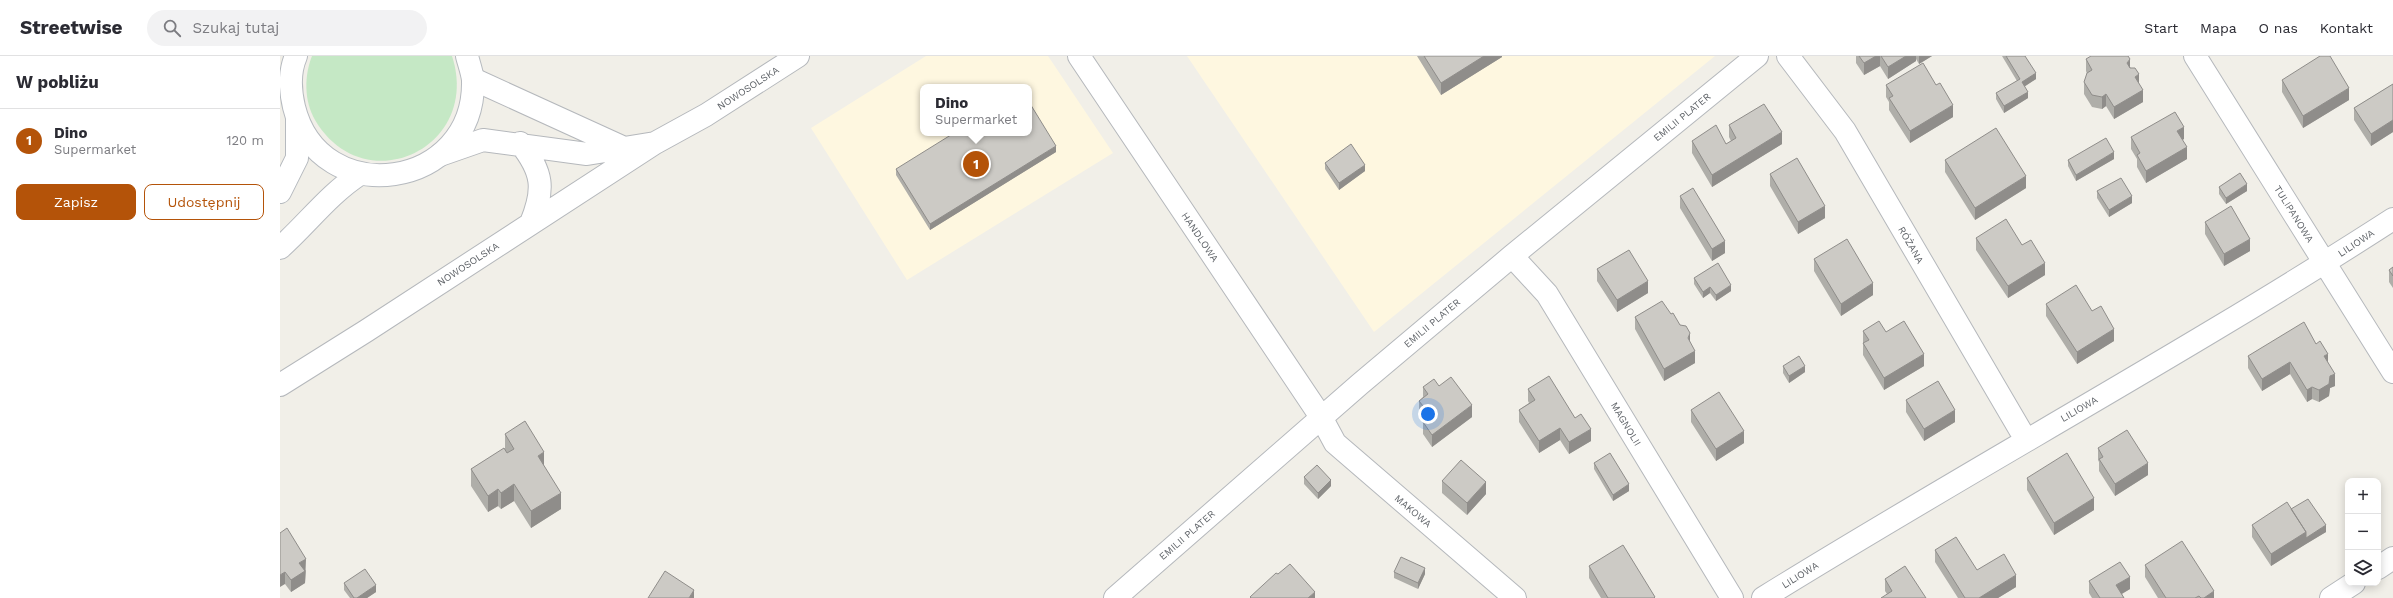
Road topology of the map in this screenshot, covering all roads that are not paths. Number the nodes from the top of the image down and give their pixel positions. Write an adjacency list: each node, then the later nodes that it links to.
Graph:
1 (296, 56): 9 (street)
2 (468, 56): 8 (street)
3 (798, 56): 12 (street, NOWOSOLSKA)
4 (1079, 56): 24 (street, HANDLOWA)
5 (1757, 56): 20 (street, EMILII PLATER)
6 (1788, 56): 25 (street, RÓŻANA)
7 (2195, 56): 21 (street, TULIPANOWA)
8 (473, 79): 13 (street); 14 (street)
9 (285, 86): 10 (street)
10 (297, 119): 15 (street); 16 (street)
11 (520, 143): 13 (street, NOWOSOLSKA); 14 (street, NOWOSOLSKA); 18 (street)
12 (655, 143): 13 (street, NOWOSOLSKA); 18 (street, NOWOSOLSKA)
13 (622, 147)
14 (440, 155): 15 (street)
15 (360, 174): 19 (street)
16 (280, 192)
17 (2393, 219): 21 (street, LILIOWA)
18 (531, 223): 23 (street, NOWOSOLSKA)
19 (280, 248)
20 (1512, 256): 24 (street, EMILII PLATER); 31 (street, MAGNOLII)
21 (2324, 263): 22 (street, TULIPANOWA); 25 (street, LILIOWA)
22 (2393, 372)
23 (280, 385)
24 (1321, 417): 29 (street, EMILII PLATER); 30 (street, MAKOWA)
25 (2026, 440): 32 (street, LILIOWA)
26 (2393, 558): 27 (street)
27 (2381, 566)
28 (2349, 586): 33 (street)
29 (1115, 598)
30 (1514, 598)
31 (1732, 598)
32 (1763, 598)
33 (2331, 598)

